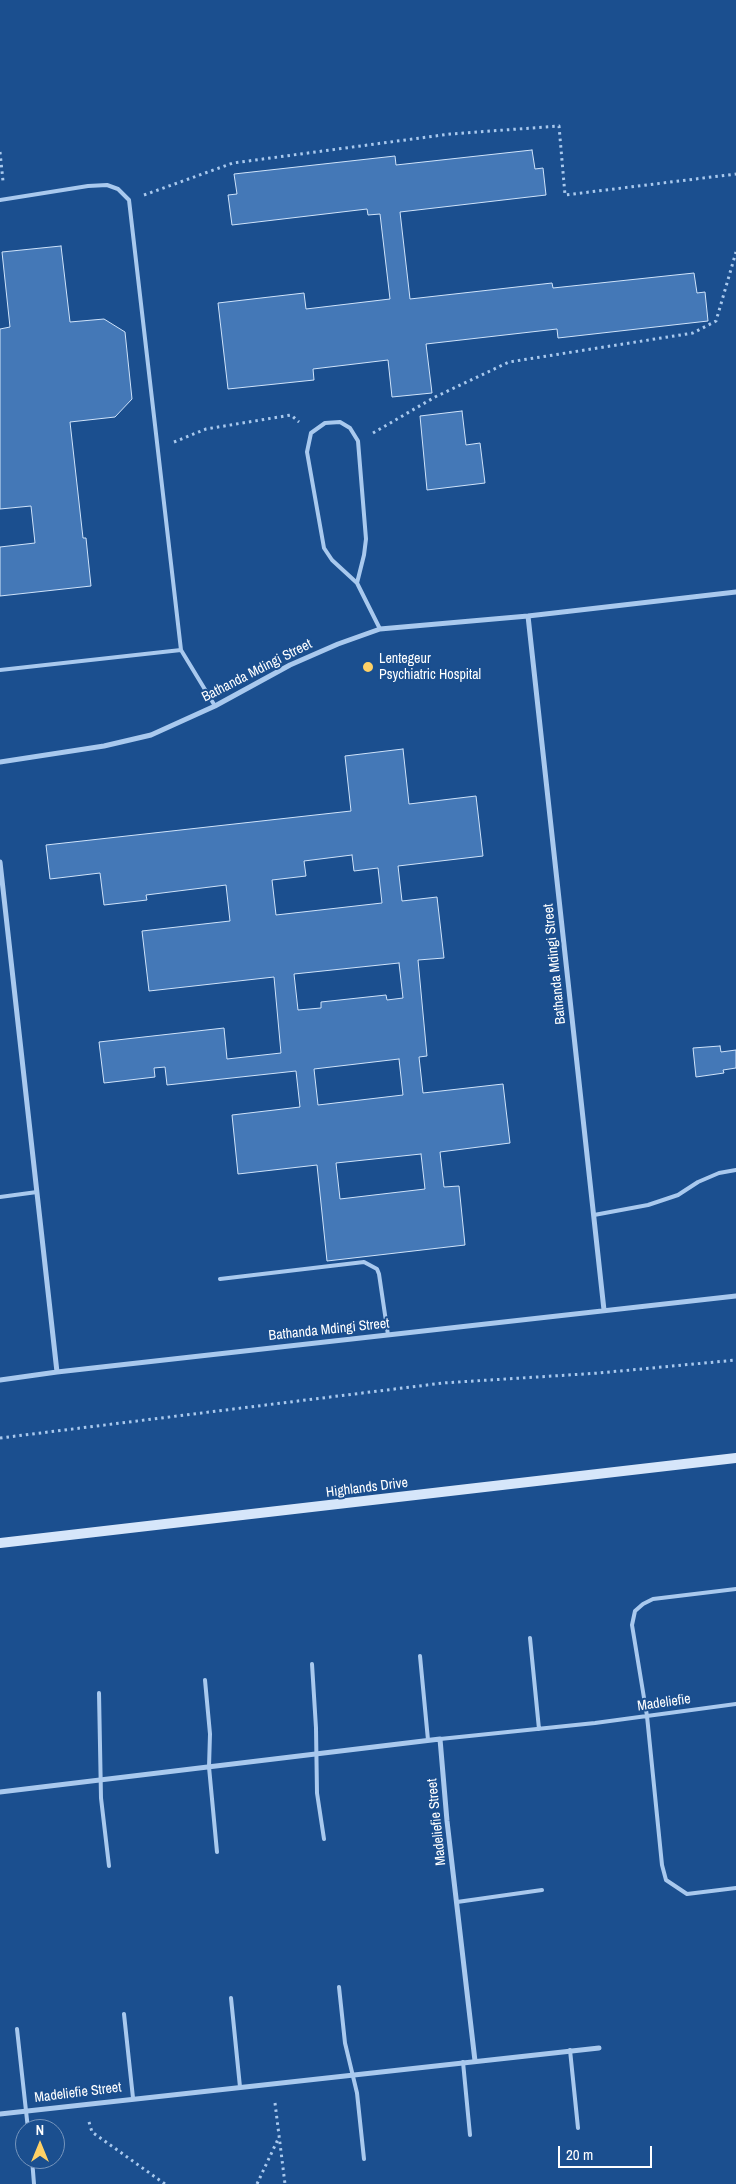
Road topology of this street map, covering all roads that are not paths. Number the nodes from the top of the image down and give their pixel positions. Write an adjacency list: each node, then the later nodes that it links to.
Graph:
1 (3, 200): 6 (lane)
2 (356, 583): 2 (lane); 5 (lane)
3 (736, 592): 4 (street, Bathanda Mdingi Street)
4 (528, 616): 5 (street, Bathanda Mdingi Street); 14 (street, Bathanda Mdingi Street)
5 (380, 630): 8 (street, Bathanda Mdingi Street)
6 (181, 650): 7 (lane); 8 (lane)
7 (0, 670)
8 (215, 706): 9 (street, Bathanda Mdingi Street)
9 (0, 762)
10 (0, 862): 12 (street)
11 (736, 1170): 14 (lane)
12 (37, 1192): 13 (lane); 19 (street)
13 (0, 1197)
14 (594, 1215): 17 (street, Bathanda Mdingi Street)
15 (220, 1279): 18 (lane)
16 (736, 1296): 17 (street, Bathanda Mdingi Street)
17 (604, 1310): 18 (street, Bathanda Mdingi Street)
18 (388, 1335): 19 (street, Bathanda Mdingi Street)
19 (57, 1372): 20 (street, Bathanda Mdingi Street)
20 (0, 1380)
21 (736, 1458): 22 (main road, Highlands Drive)
22 (0, 1543)
23 (736, 1588): 30 (lane)
24 (530, 1638): 31 (lane)
25 (420, 1656): 33 (lane)
26 (312, 1664): 34 (lane)
27 (205, 1680): 35 (lane)
28 (99, 1693): 36 (lane)
29 (736, 1704): 30 (lane, Madeliefie)
30 (647, 1716): 31 (lane, Madeliefie); 41 (lane)
31 (540, 1729): 32 (lane)
32 (440, 1739): 33 (street); 43 (street, Madeliefie Street)
33 (428, 1740): 34 (street)
34 (316, 1753): 35 (street); 38 (lane)
35 (209, 1767): 36 (street); 39 (lane)
36 (102, 1779): 37 (street); 40 (lane)
37 (0, 1792)
38 (324, 1839)
39 (217, 1852)
40 (109, 1866)
41 (736, 1888)
42 (542, 1890): 43 (lane)
43 (457, 1902): 50 (street, Madeliefie Street)
44 (339, 1987): 52 (lane)
45 (232, 1998): 53 (lane)
46 (124, 2014): 54 (lane, Madeliefie Street)
47 (17, 2029): 55 (lane, Madeliefie Street)
48 (598, 2048): 49 (street, Madeliefie Street)
49 (570, 2050): 50 (street, Madeliefie Street); 58 (lane)
50 (475, 2060): 51 (street, Madeliefie Street)
51 (463, 2062): 52 (street, Madeliefie Street); 59 (lane)
52 (354, 2074): 53 (street, Madeliefie Street); 60 (lane)
53 (240, 2087): 54 (street, Madeliefie Street)
54 (133, 2098): 55 (street, Madeliefie Street)
55 (26, 2111): 56 (street, Madeliefie Street); 57 (lane, Madeliefie Street)
56 (0, 2114)
57 (27, 2119)
58 (578, 2128)
59 (470, 2135)
60 (364, 2159)
61 (33, 2169): 62 (lane)
62 (34, 2184)

